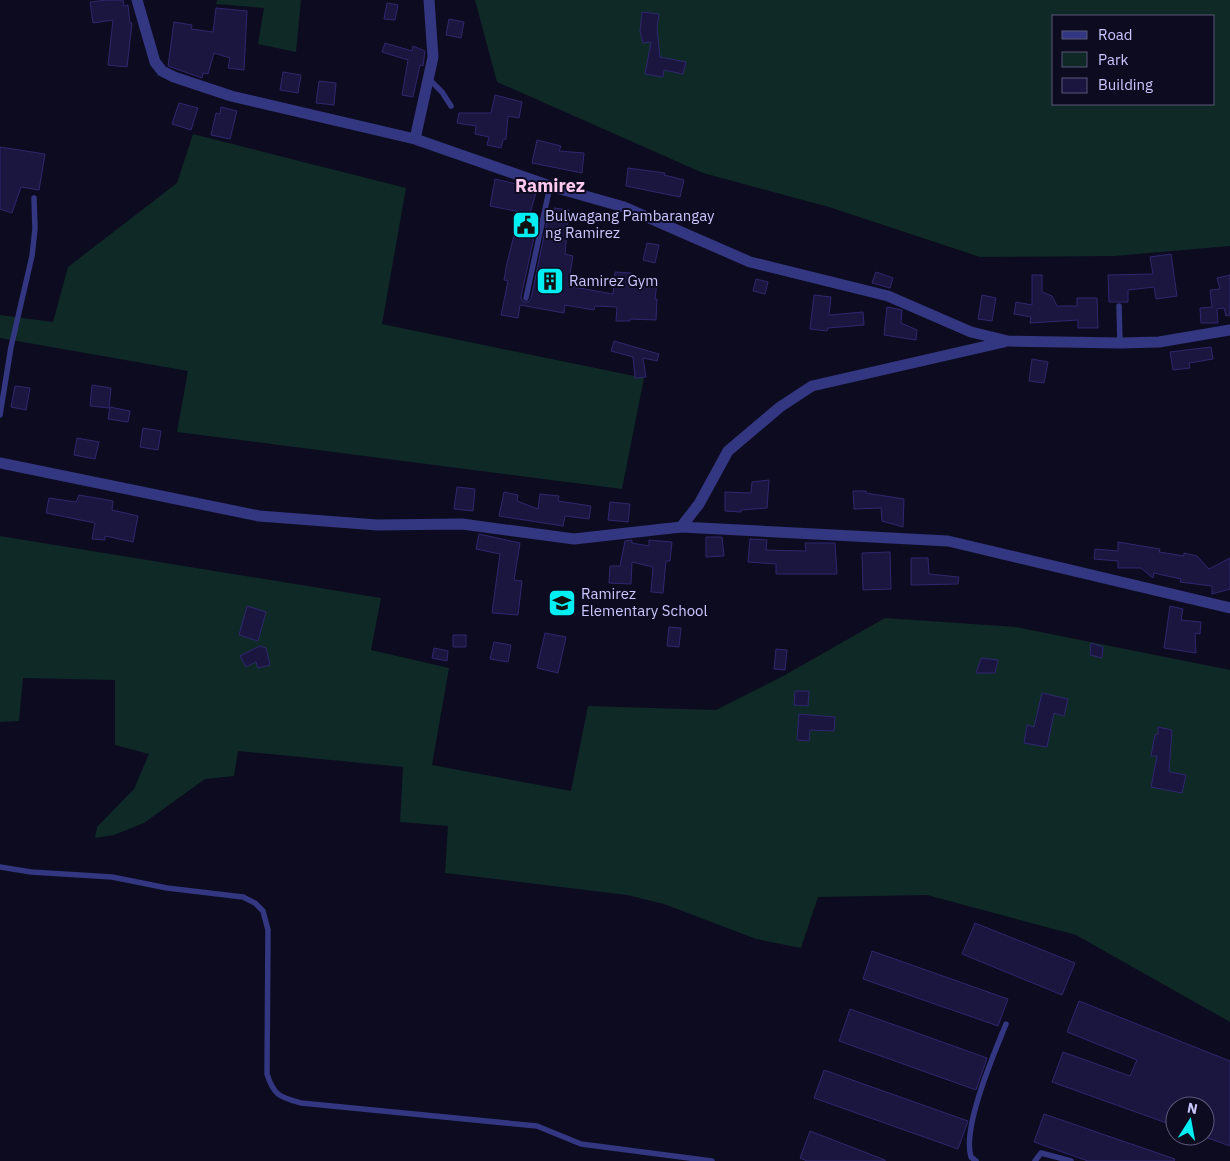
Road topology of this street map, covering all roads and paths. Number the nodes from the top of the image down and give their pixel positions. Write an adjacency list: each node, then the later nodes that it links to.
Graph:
1 (137, 0): 5 (street)
2 (429, 0): 3 (street)
3 (428, 77): 4 (lane); 5 (street)
4 (451, 106)
5 (415, 139): 6 (street)
6 (550, 186): 8 (lane); 11 (street)
7 (34, 198): 13 (lane)
8 (526, 298)
9 (1119, 306): 12 (lane)
10 (1230, 330): 12 (street)
11 (1008, 341): 12 (street); 15 (street)
12 (1120, 343)
13 (0, 415)
14 (0, 464): 15 (street)
15 (681, 527): 16 (street)
16 (1230, 608)
17 (0, 867): 19 (lane)
18 (1006, 1024): 20 (lane)
19 (712, 1161)
20 (976, 1161)
21 (1035, 1161): 22 (lane)
22 (1071, 1161)

